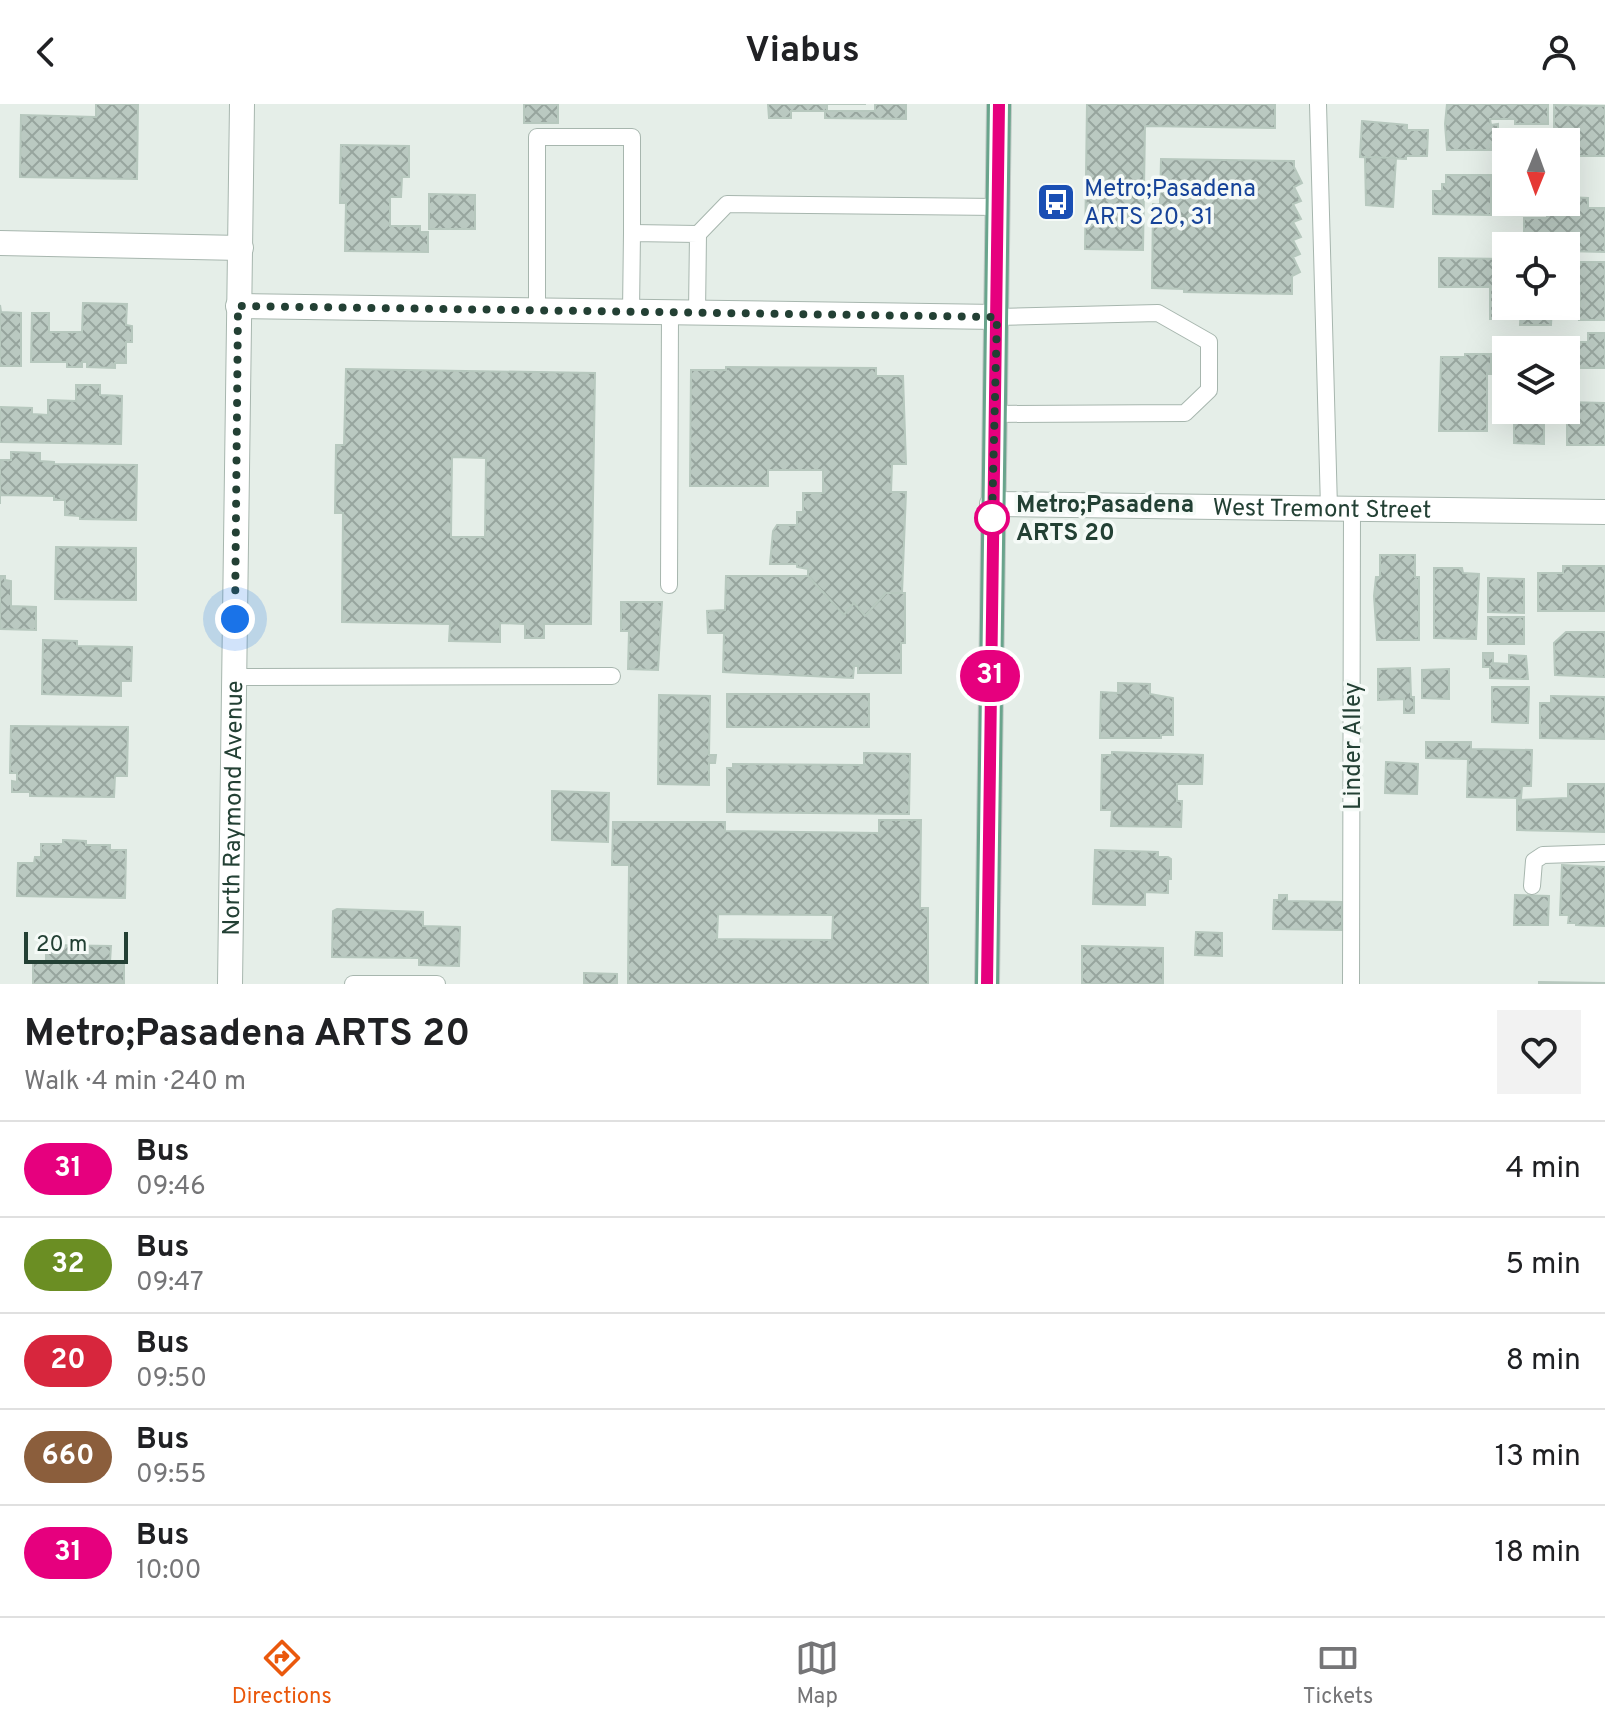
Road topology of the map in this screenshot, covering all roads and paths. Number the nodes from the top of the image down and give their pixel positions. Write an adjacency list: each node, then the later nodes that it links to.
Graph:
1 (242, 104): 8 (street, North Raymond Avenue)
2 (999, 104): 4 (main road)
3 (1318, 104): 17 (lane, Linder Alley)
4 (998, 207): 6 (lane); 14 (main road)
5 (632, 233): 6 (lane); 10 (lane); 11 (lane)
6 (698, 234): 13 (lane)
7 (0, 243): 8 (street)
8 (241, 248): 9 (street, North Raymond Avenue)
9 (238, 306): 10 (street); 21 (street, North Raymond Avenue)
10 (537, 311): 11 (street)
11 (631, 312): 12 (street)
12 (670, 312): 13 (street); 19 (lane)
13 (697, 313): 14 (street)
14 (997, 317): 15 (main road); 15 (lane)
15 (994, 414): 16 (main road)
16 (992, 504): 17 (street, West Tremont Street); 27 (main road)
17 (1340, 509): 18 (street, West Tremont Street); 28 (lane, Linder Alley)
18 (1605, 512)
19 (669, 585)
20 (612, 676): 21 (lane)
21 (234, 677): 24 (street, North Raymond Avenue)
22 (1605, 853): 23 (lane)
23 (1532, 886)
24 (230, 984)
25 (353, 984): 26 (lane)
26 (437, 984)
27 (987, 984)
28 (1351, 984)

